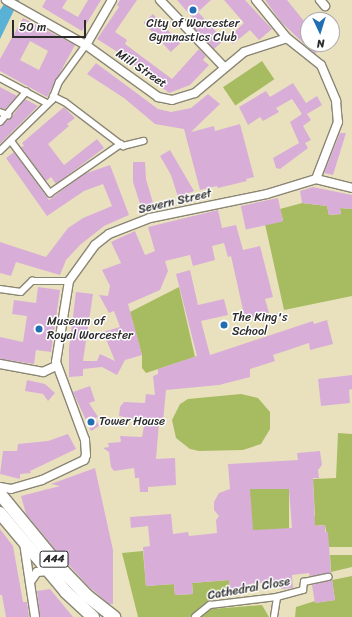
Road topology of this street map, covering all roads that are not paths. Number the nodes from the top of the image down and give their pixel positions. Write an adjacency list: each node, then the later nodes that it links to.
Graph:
1 (6, 0): 6 (street, Mill Street)
2 (112, 0): 6 (street)
3 (160, 0): 7 (street)
4 (256, 0): 5 (street)
5 (287, 38): 7 (street, Mill Street); 19 (street)
6 (86, 45): 7 (street, Mill Street); 10 (street)
7 (224, 67)
8 (0, 78): 9 (street)
9 (26, 92): 11 (street); 13 (street)
10 (53, 96): 11 (street); 17 (street)
11 (47, 103): 16 (street)
12 (0, 112): 13 (street)
13 (8, 115): 14 (street)
14 (0, 122)
15 (143, 141): 17 (street)
16 (12, 142): 17 (street); 18 (street)
17 (122, 145)
18 (0, 151)
19 (316, 179): 20 (street); 21 (street, Severn Street)
20 (352, 188)
21 (69, 281): 22 (street); 24 (street, Severn Street)
22 (0, 289)
23 (0, 364): 24 (street)
24 (56, 366): 25 (street)
25 (0, 487)
26 (0, 494): 35 (main road, A44)
27 (0, 513): 28 (main road, A44)
28 (23, 540): 29 (main road, A44); 31 (street)
29 (49, 571): 31 (street); 34 (main road, A44)
30 (328, 577): 32 (street, Cathedral Close)
31 (30, 583): 33 (street)
32 (277, 597): 36 (street, Cathedral Close); 37 (street)
33 (35, 617)
34 (93, 617)
35 (114, 617)
36 (194, 617)
37 (274, 617)

